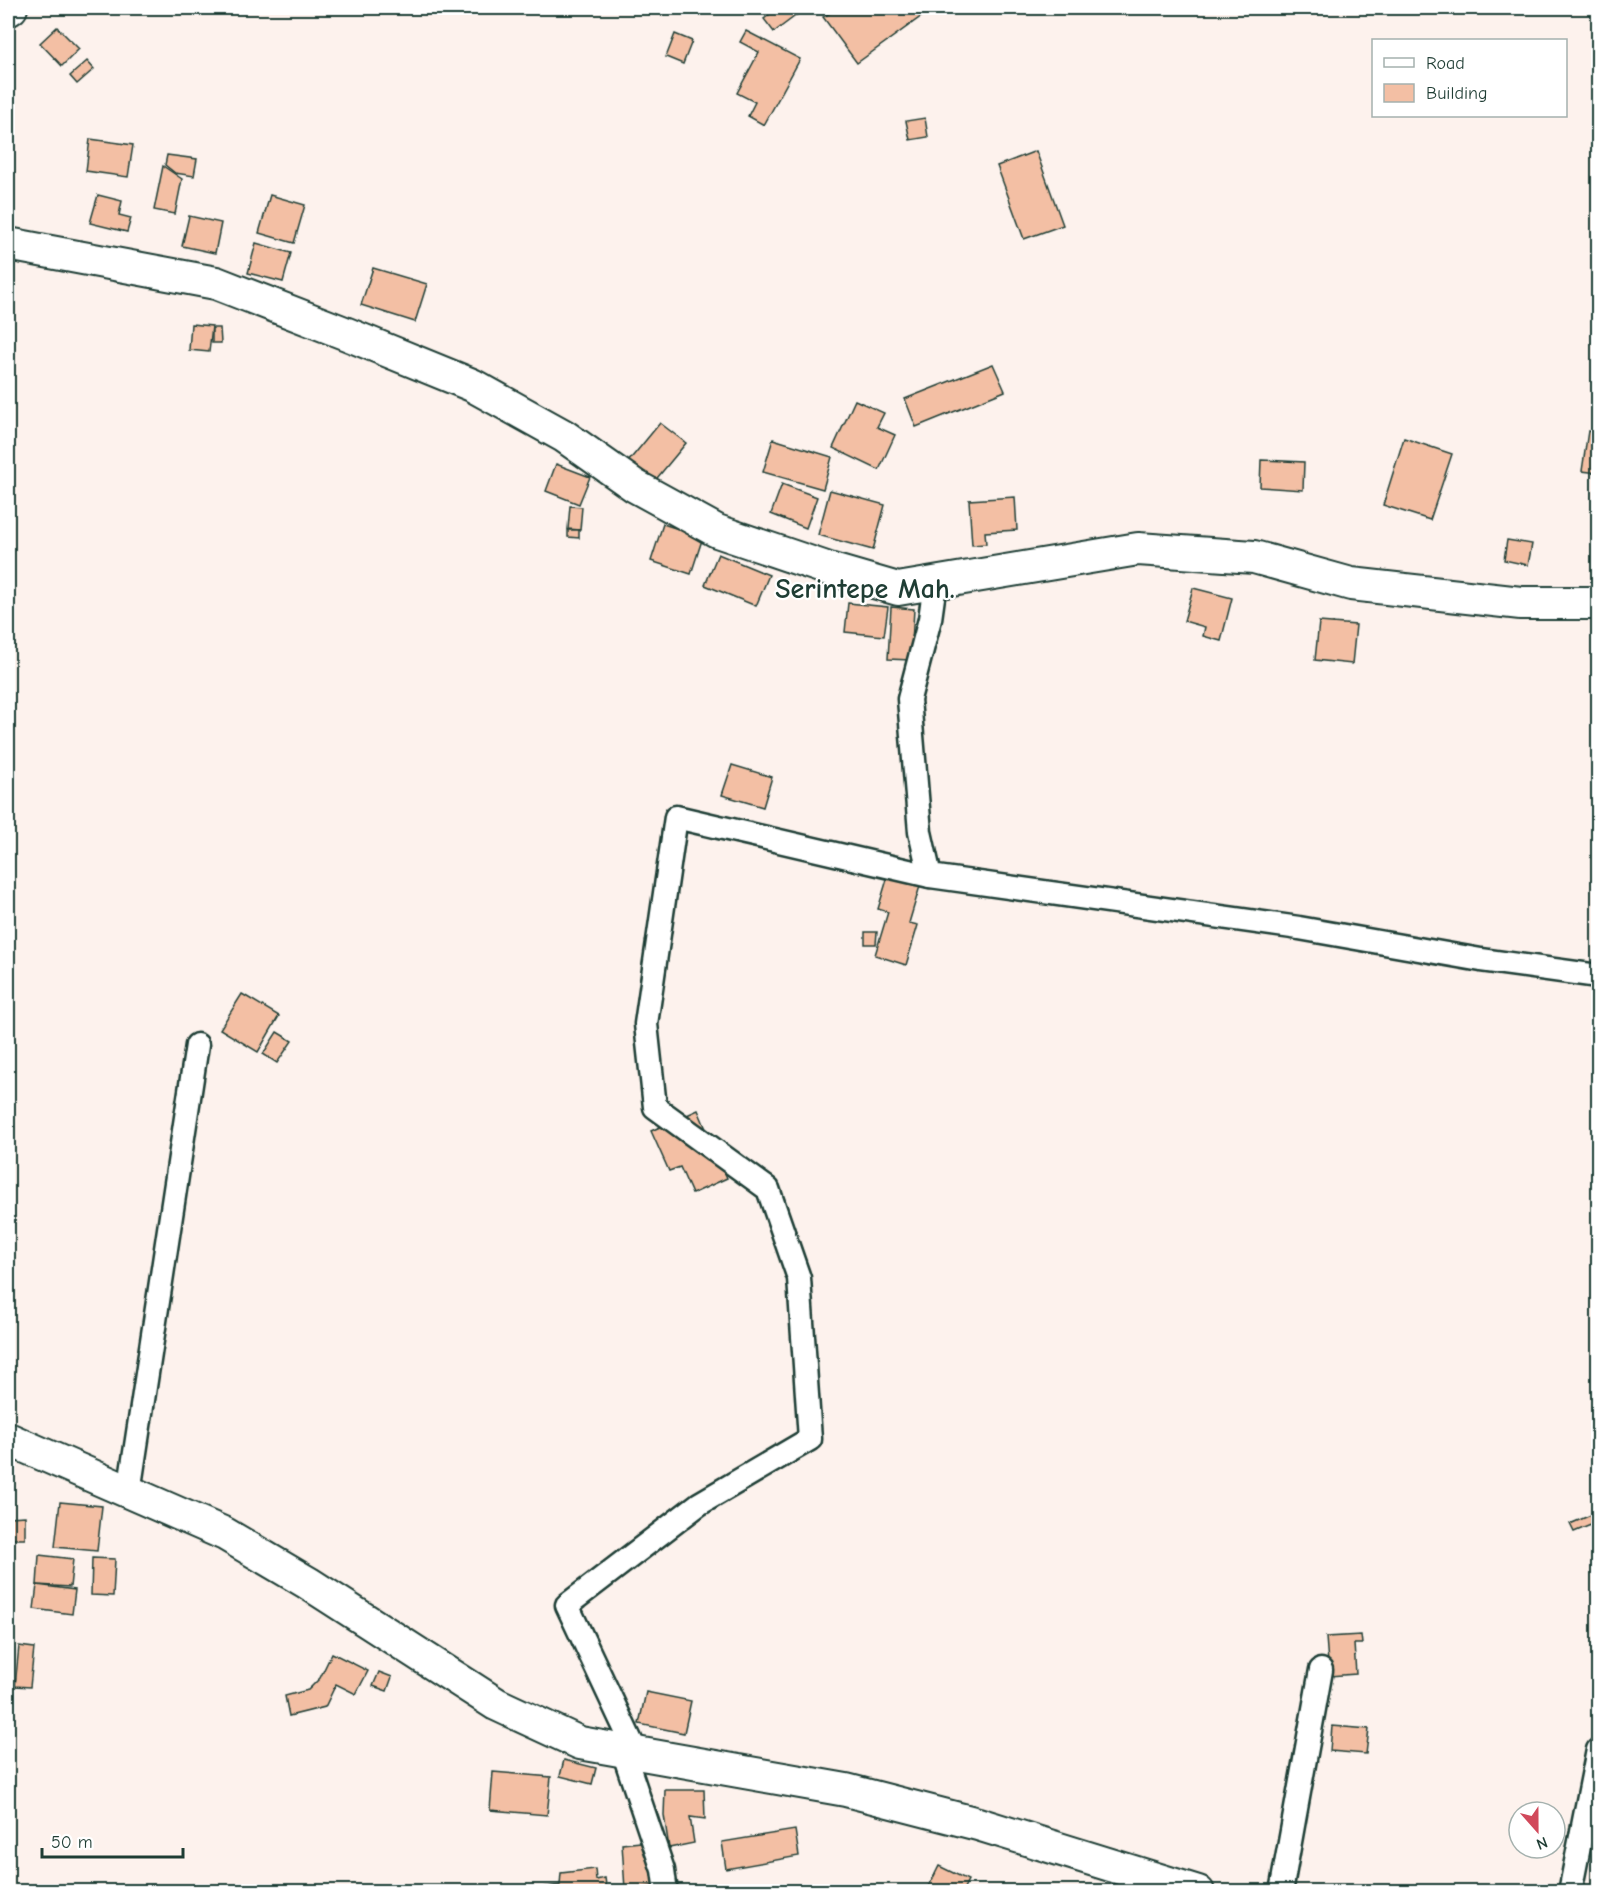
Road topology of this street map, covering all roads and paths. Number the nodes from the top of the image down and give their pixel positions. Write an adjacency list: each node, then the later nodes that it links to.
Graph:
1 (8, 243): 2 (street)
2 (935, 583): 3 (street); 4 (street)
3 (1599, 603)
4 (930, 876): 5 (street); 11 (street)
5 (1599, 976)
6 (197, 1045): 8 (street)
7 (8, 1439): 8 (street)
8 (129, 1492): 11 (street)
9 (1321, 1670): 14 (street)
10 (1599, 1750): 15 (street)
11 (630, 1753): 12 (street); 13 (street)
12 (666, 1892)
13 (1198, 1892)
14 (1281, 1892)
15 (1570, 1892)

